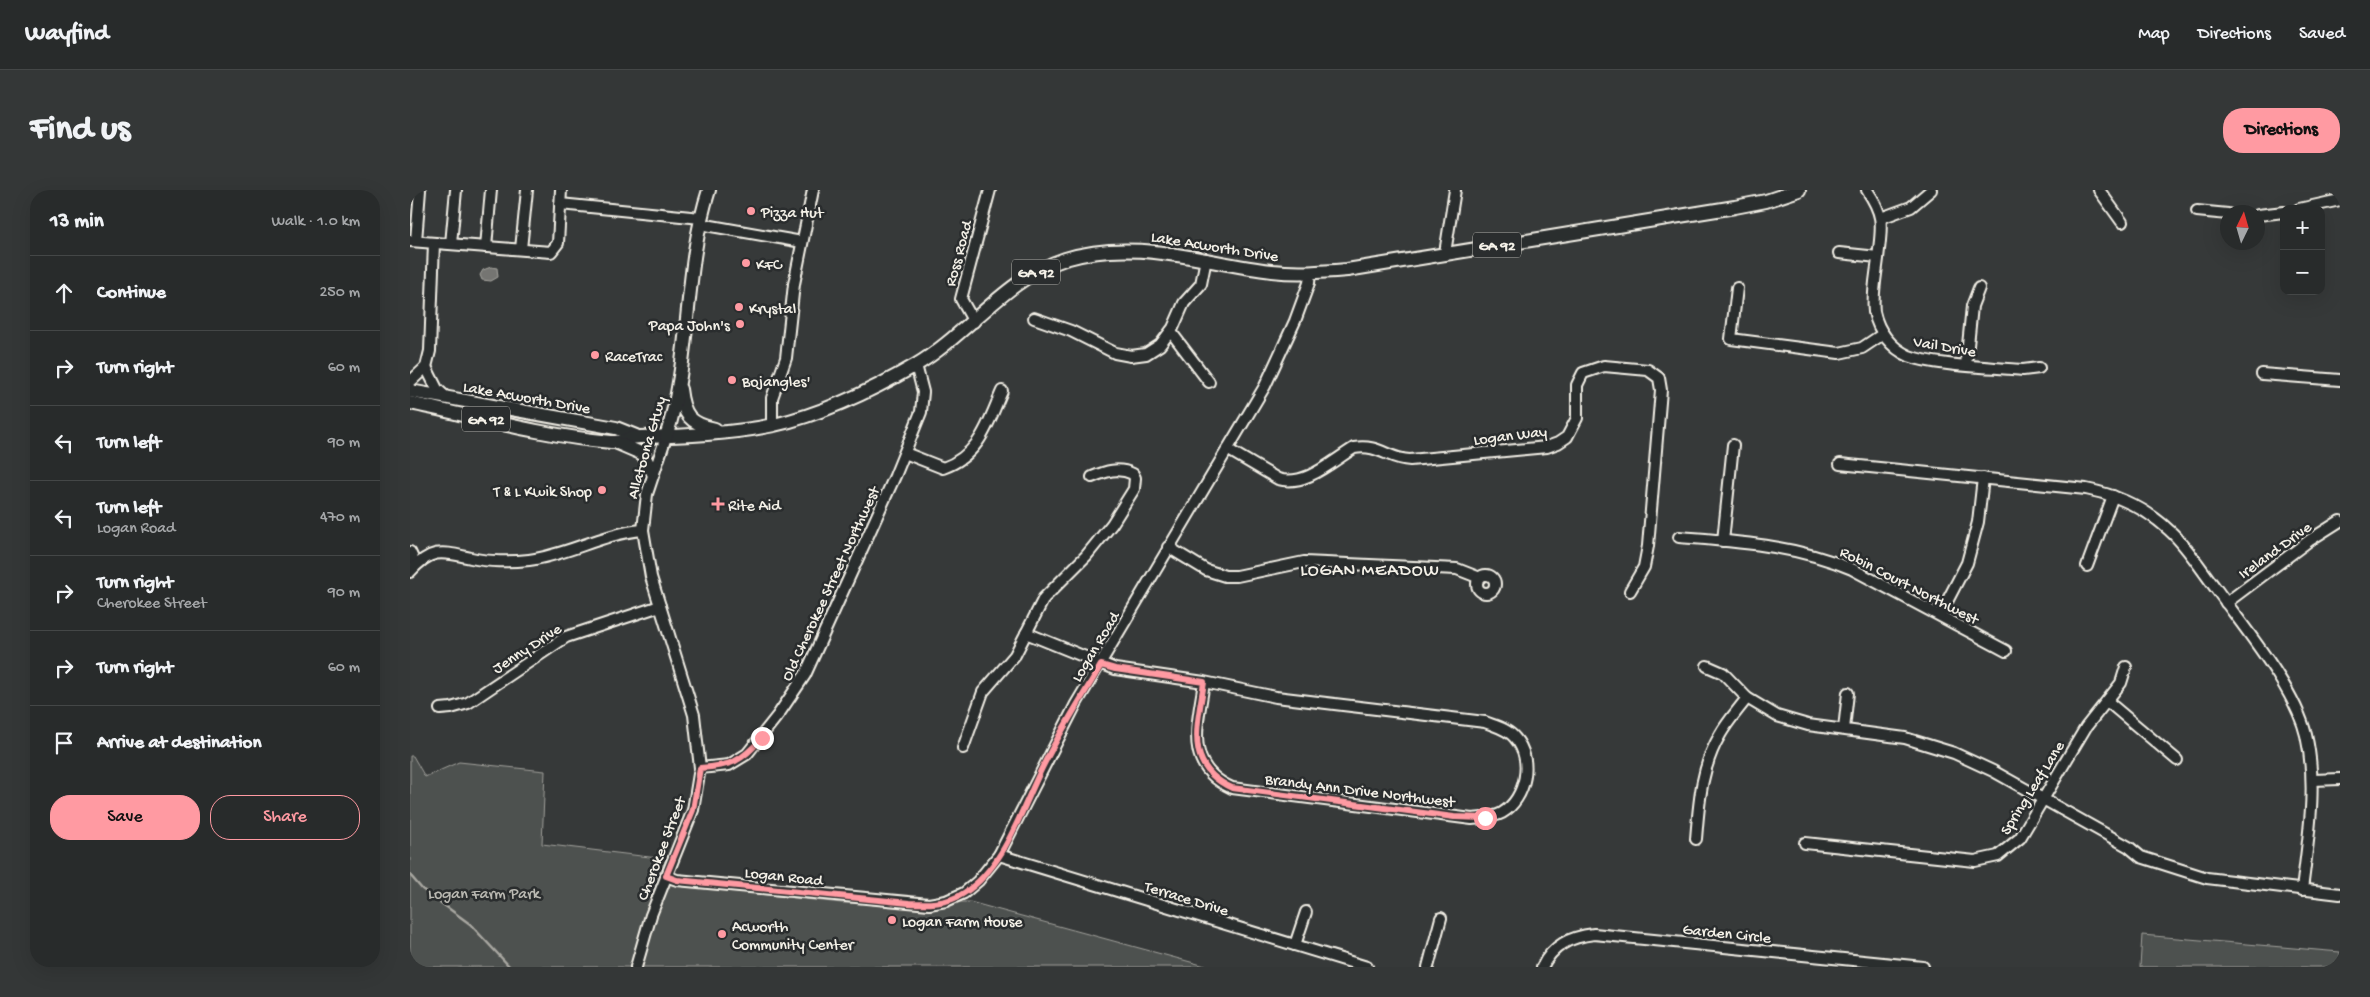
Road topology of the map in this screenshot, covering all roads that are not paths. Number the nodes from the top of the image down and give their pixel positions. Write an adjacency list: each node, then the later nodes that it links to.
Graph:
1 (420, 190): 24 (street)
2 (456, 190): 27 (street)
3 (491, 190): 28 (street)
4 (527, 190): 29 (street)
5 (561, 190): 15 (street)
6 (710, 190): 22 (main road, Allatoona Gtwy)
7 (813, 190): 25 (street)
8 (990, 190): 38 (street, Ross Road)
9 (1455, 190): 30 (street)
10 (1799, 190): 30 (main road, Lake Acworth Drive / GA 92)
11 (1867, 190): 21 (street, Vail Drive)
12 (1931, 190): 21 (street)
13 (2099, 190): 23 (street)
14 (2340, 200): 16 (street)
15 (560, 204): 22 (street); 29 (street)
16 (2317, 205)
17 (2197, 211): 19 (street)
18 (2280, 212): 20 (street)
19 (2220, 213)
20 (2265, 214)
21 (1881, 218): 32 (street, Vail Drive)
22 (701, 221): 25 (street); 46 (main road, Allatoona Gtwy)
23 (2122, 222)
24 (413, 241): 26 (street)
25 (802, 242): 54 (street)
26 (434, 243): 27 (street); 43 (street)
27 (451, 244): 28 (street)
28 (486, 247): 29 (street)
29 (522, 249)
30 (1445, 253): 34 (main road, Lake Acworth Drive / GA 92)
31 (1839, 253): 32 (street)
32 (1878, 258): 40 (street, Vail Drive)
33 (1206, 259): 34 (main road, Lake Acworth Drive / GA 92); 38 (main road, Lake Acworth Drive / GA 92); 39 (street)
34 (1310, 273): 60 (street, Logan Road)
35 (1737, 288): 40 (street)
36 (1979, 288): 42 (street)
37 (1034, 318): 39 (street)
38 (974, 322): 41 (main road, Lake Acworth Drive / GA 92)
39 (1170, 332): 49 (street)
40 (1883, 334): 42 (street, Vail Drive)
41 (916, 365): 54 (main road, Lake Acworth Drive / GA 92); 61 (street, Old Cherokee Street Northwest)
42 (1966, 365): 44 (street, Vail Drive)
43 (426, 366): 48 (street); 52 (street)
44 (2039, 368)
45 (2262, 374): 47 (street)
46 (680, 380): 55 (main road); 57 (main road, Allatoona Gtwy)
47 (2340, 380)
48 (410, 382)
49 (1209, 382)
50 (1002, 390): 61 (street)
51 (410, 391): 52 (main road, Lake Acworth Drive / GA 92)
52 (446, 398): 56 (main road, Lake Acworth Drive / GA 92)
53 (410, 403): 58 (main road, Lake Acworth Drive / GA 92)
54 (772, 425): 55 (main road, Lake Acworth Drive / GA 92)
55 (725, 431): 57 (main road, Lake Acworth Drive / GA 92)
56 (636, 436): 57 (main road, Lake Acworth Drive / GA 92); 58 (main road, Lake Acworth Drive / GA 92)
57 (666, 436): 63 (street, Allatoona Gtwy)
58 (615, 442): 63 (main road)
59 (1732, 446): 70 (street)
60 (1228, 449): 71 (street, Logan Road); 76 (street, Logan Way)
61 (905, 453): 93 (street, Old Cherokee Street Northwest)
62 (1840, 464): 65 (street)
63 (653, 473): 68 (street, Allatoona Gtwy)
64 (1092, 477): 80 (street)
65 (1983, 478): 66 (street); 79 (street)
66 (2113, 496): 73 (street); 77 (street)
67 (2340, 521): 77 (street, Ireland Drive)
68 (643, 530): 74 (street); 78 (street, Allatoona Gtwy)
69 (1678, 537): 70 (street, Robin Court Northwest)
70 (1723, 541): 79 (street, Robin Court Northwest)
71 (1168, 547): 75 (street); 82 (street, Logan Road)
72 (410, 552): 74 (street)
73 (2087, 566)
74 (413, 569)
75 (1480, 578)
76 (1630, 591)
77 (2226, 603): 95 (street)
78 (660, 606): 89 (street, Jenny Drive); 93 (street, Allatoona Gtwy)
79 (1940, 615): 81 (street, Robin Court Northwest)
80 (1026, 633): 82 (street, Brandy Ann Drive Northwest); 91 (street)
81 (2006, 651)
82 (1101, 665): 85 (street, Brandy Ann Drive Northwest); 99 (street, Logan Road)
83 (1707, 666): 87 (street)
84 (2126, 667): 88 (street, Spring Leaf Lane)
85 (1204, 682): 85 (street, Brandy Ann Drive Northwest)
86 (1848, 693): 90 (street)
87 (1748, 698): 90 (street); 97 (street)
88 (2107, 701): 92 (street); 96 (street, Spring Leaf Lane)
89 (440, 709)
90 (1844, 729): 96 (street)
91 (963, 748)
92 (2177, 760)
93 (700, 768): 100 (street, Cherokee Street)
94 (2340, 779): 95 (street)
95 (2313, 780): 101 (street)
96 (2043, 799): 98 (street, Spring Leaf Lane); 101 (street)
97 (1696, 839)
98 (1805, 843)
99 (999, 855): 100 (street, Logan Road); 105 (street, Terrace Drive)
100 (666, 876): 106 (street, Cherokee Street)
101 (2302, 890): 102 (street)
102 (2340, 894)
103 (1306, 912): 105 (street)
104 (1441, 918): 108 (street)
105 (1295, 945): 107 (street, Terrace Drive)
106 (636, 967)
107 (1366, 967)
108 (1428, 967)
109 (1542, 967): 110 (street, Garden Circle)
110 (1923, 967)

